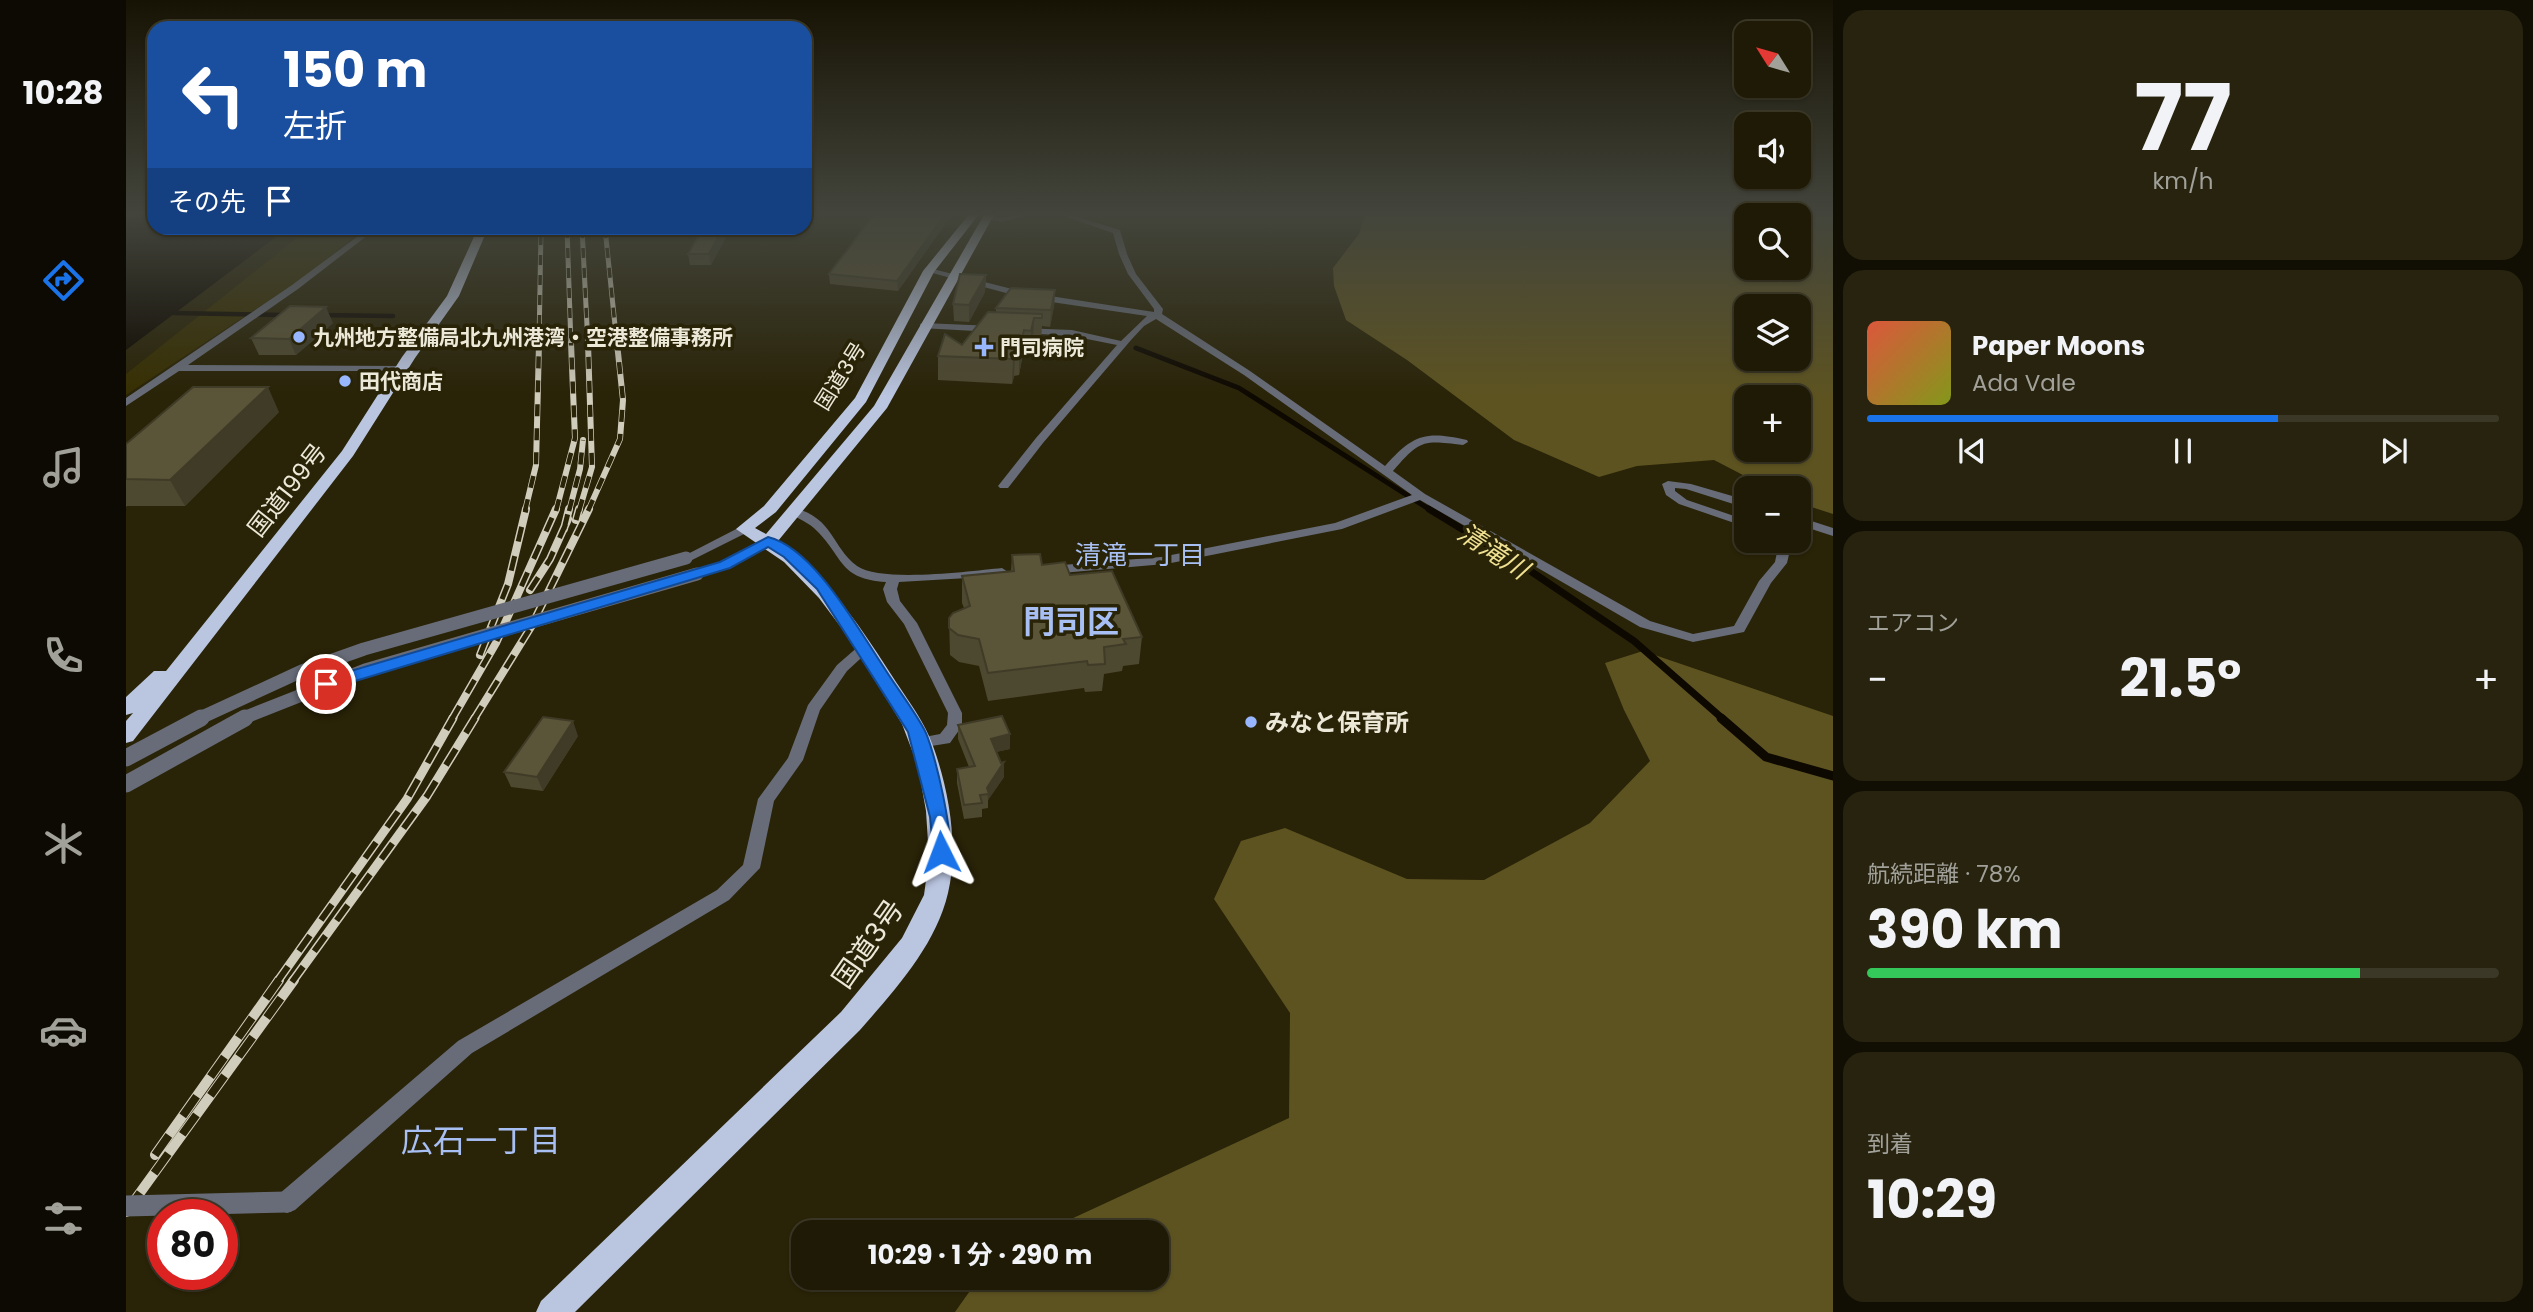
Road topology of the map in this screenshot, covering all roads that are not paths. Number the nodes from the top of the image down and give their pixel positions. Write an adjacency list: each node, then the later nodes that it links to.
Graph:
1 (312, 274): 10 (street)
2 (463, 274): 11 (highway, 国道199号)
3 (927, 274): 21 (highway, 国道3号)
4 (948, 274): 6 (street)
5 (1130, 274): 7 (street)
6 (952, 275): 7 (street); 8 (highway, 国道3号)
7 (1157, 315): 9 (street); 14 (street)
8 (923, 326): 9 (street); 18 (highway, 国道3号)
9 (1123, 344): 15 (street)
10 (179, 368): 11 (street); 12 (street)
11 (401, 369): 26 (highway, 国道199号)
12 (126, 403)
13 (1463, 442): 14 (street)
14 (1387, 472): 16 (street)
15 (1004, 485)
16 (1421, 496): 24 (street); 25 (street)
17 (1734, 501): 19 (street)
18 (795, 512): 23 (highway, 国道3号); 25 (street)
19 (1734, 520)
20 (1811, 525): 22 (street)
21 (744, 529): 23 (highway, 国道3号); 31 (street, bridge)
22 (1833, 532)
23 (768, 541): 27 (highway, 国道3号); 32 (street, bridge)
24 (1784, 553)
25 (894, 577): 30 (street)
26 (204, 636): 28 (highway, 国道199号); 29 (highway, 国道199号)
27 (865, 648): 30 (highway, 国道3号); 33 (street, bridge)
28 (126, 708)
29 (126, 736)
30 (919, 743): 34 (highway, 国道3号)
31 (126, 758)
32 (126, 784)
33 (126, 1206)
34 (551, 1312)

